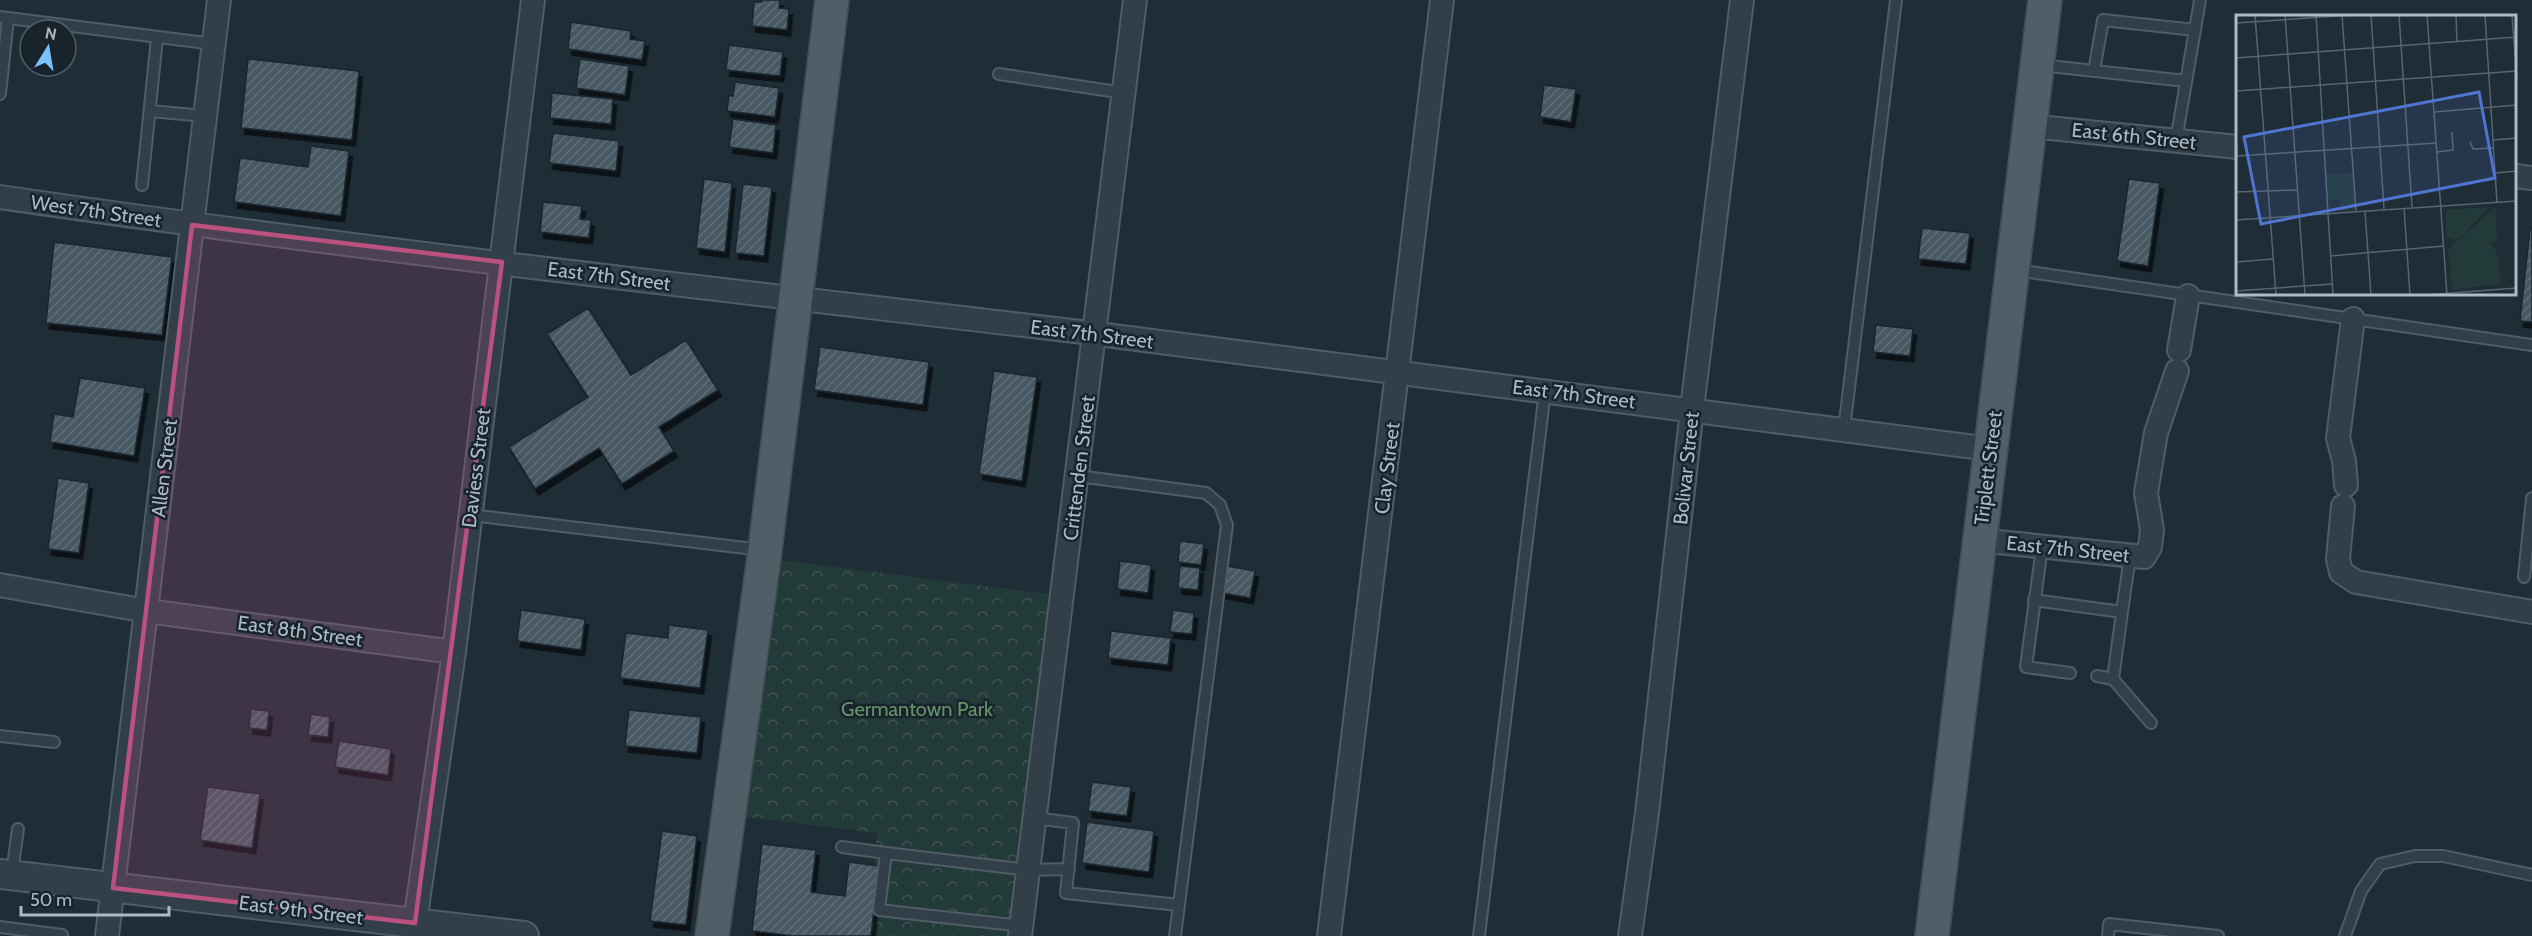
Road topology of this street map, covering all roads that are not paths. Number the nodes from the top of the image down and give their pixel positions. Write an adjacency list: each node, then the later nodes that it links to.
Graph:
1 (219, 0): 13 (street, Allen Street)
2 (533, 0): 30 (street, Daviess Street)
3 (832, 0): 33 (main road)
4 (1135, 0): 18 (street, Crittenden Street)
5 (1442, 0): 37 (street, Clay Street)
6 (1742, 0): 39 (street, Bolivar Street)
7 (1896, 0): 40 (lane)
8 (2045, 0): 14 (main road, Triplett Street)
9 (2200, 0): 11 (lane)
10 (4, 17): 12 (lane); 19 (lane)
11 (2195, 30): 15 (lane); 17 (lane)
12 (157, 38): 13 (lane); 20 (lane)
13 (214, 44): 21 (street, Allen Street)
14 (2037, 65): 15 (lane); 22 (main road, Triplett Street)
15 (2094, 71): 17 (lane)
16 (999, 74): 18 (lane)
17 (2186, 81): 23 (lane)
18 (1124, 93): 35 (street, Crittenden Street)
19 (0, 94)
20 (150, 111): 21 (lane); 27 (lane)
21 (205, 116): 29 (street, Allen Street)
22 (2030, 126): 23 (street, East 6th Street); 31 (main road, Triplett Street)
23 (2176, 141): 24 (street, East 6th Street)
24 (2236, 147)
25 (2517, 176): 26 (street)
26 (2532, 178)
27 (142, 185)
28 (0, 197): 29 (street, West 7th Street)
29 (192, 225): 30 (street, East 7th Street); 53 (street, Allen Street)
30 (502, 262): 33 (street, East 7th Street); 44 (street, Daviess Street)
31 (2012, 270): 32 (lane); 41 (main road, Triplett Street)
32 (2188, 296): 34 (lane); 49 (street, East 7th Street)
33 (795, 299): 35 (street, East 7th Street); 48 (main road)
34 (2353, 319): 36 (lane); 55 (street)
35 (1095, 334): 37 (street, East 7th Street); 42 (street, Crittenden Street)
36 (2532, 345)
37 (1399, 373): 38 (street, East 7th Street); 81 (street, Clay Street)
38 (1545, 391): 39 (street, East 7th Street); 82 (lane)
39 (1692, 409): 40 (street, East 7th Street); 83 (street, Bolivar Street)
40 (1844, 429): 41 (street, East 7th Street)
41 (1990, 449): 46 (main road, Triplett Street)
42 (1078, 476): 63 (street, Crittenden Street); 72 (lane)
43 (2532, 498): 45 (lane)
44 (471, 515): 48 (lane); 56 (street, Daviess Street)
45 (2531, 520): 50 (lane)
46 (1979, 540): 47 (street, East 7th Street); 84 (main road, Triplett Street)
47 (2042, 547): 49 (street, East 7th Street); 52 (lane)
48 (765, 550): 79 (main road)
49 (2130, 556): 54 (lane)
50 (2524, 577)
51 (0, 585): 53 (street, East 8th Street)
52 (2034, 600): 54 (lane); 57 (lane)
53 (147, 611): 56 (street, East 8th Street); 71 (street, Allen Street)
54 (2122, 612): 59 (lane)
55 (2532, 612)
56 (454, 652): 74 (street, Daviess Street)
57 (2070, 673)
58 (2097, 676): 59 (lane)
59 (2113, 679): 60 (lane)
60 (2151, 723)
61 (0, 736): 62 (lane)
62 (54, 742)
63 (1035, 818): 67 (lane); 68 (street, Crittenden Street)
64 (18, 829): 69 (lane)
65 (842, 847): 66 (lane)
66 (886, 853): 68 (lane); 75 (lane)
67 (1069, 869): 68 (lane); 72 (lane)
68 (1029, 870): 75 (street, Crittenden Street)
69 (6, 874): 71 (street, East 9th Street)
70 (2532, 875): 87 (lane)
71 (113, 888): 74 (street, East 9th Street); 77 (street, Allen Street)
72 (1179, 905): 80 (lane)
73 (0, 927): 76 (lane)
74 (414, 929): 78 (street, East 9th Street)
75 (1021, 931)
76 (65, 936)
77 (107, 936)
78 (524, 936)
79 (712, 936)
80 (1175, 936)
81 (1329, 936)
82 (1479, 936)
83 (1630, 936)
84 (1932, 936)
85 (2108, 936): 86 (lane)
86 (2218, 936)
87 (2345, 936)

